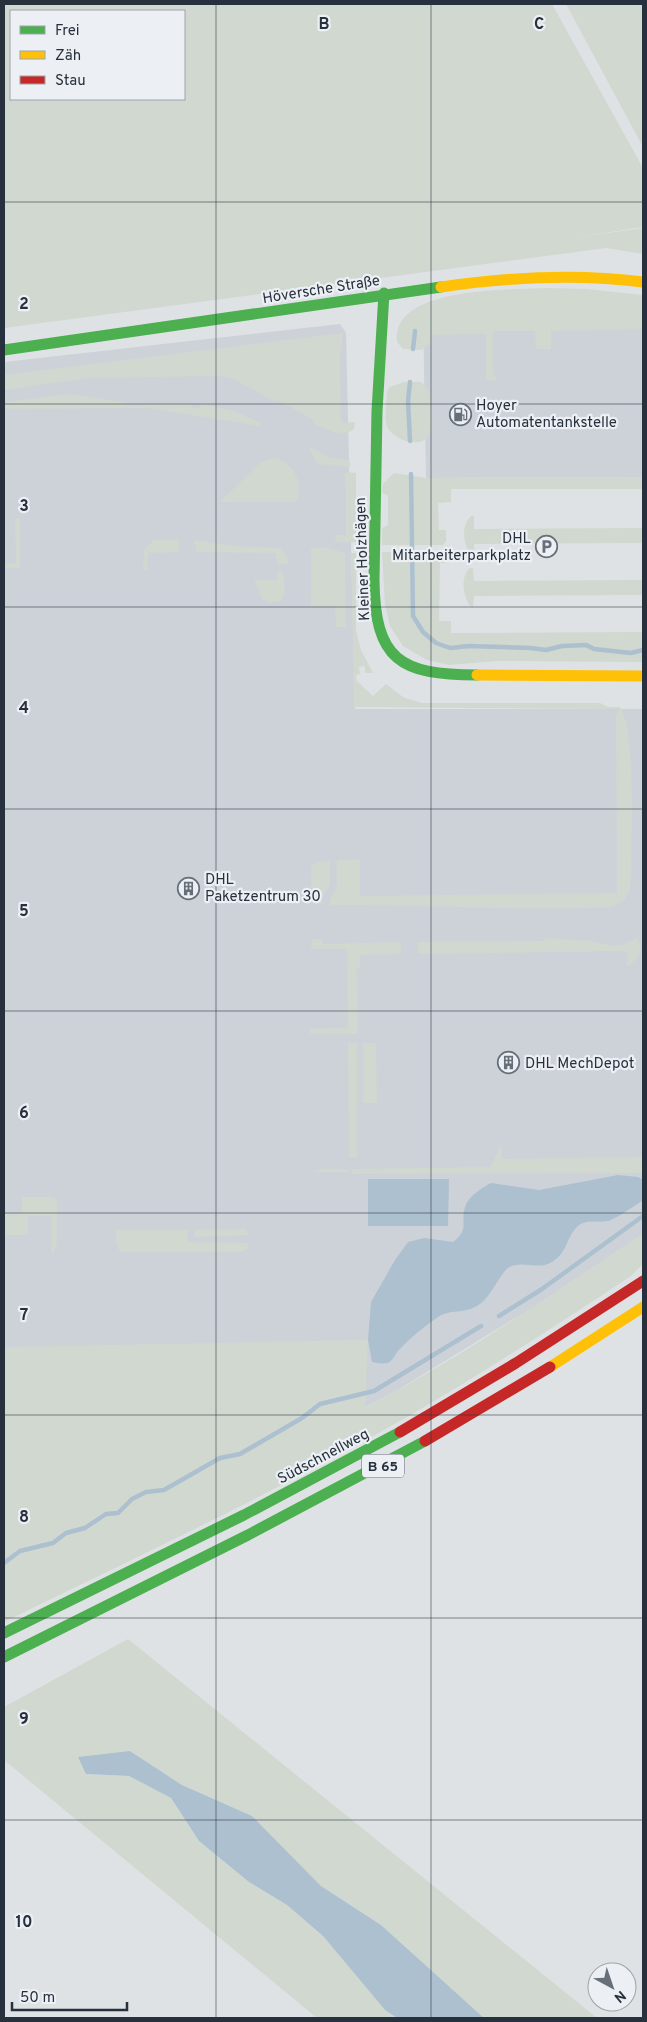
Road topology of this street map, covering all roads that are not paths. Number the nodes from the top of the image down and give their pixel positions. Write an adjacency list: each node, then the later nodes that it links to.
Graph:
1 (643, 282): 2 (main road, Höversche Straße)
2 (384, 293): 3 (main road, Höversche Straße); 4 (main road, Kleiner Holzhägen)
3 (4, 350)
4 (643, 676)
5 (643, 1281): 7 (main road, Südschnellweg / B 65)
6 (643, 1307): 8 (main road, B 65)
7 (4, 1633)
8 (4, 1657)

